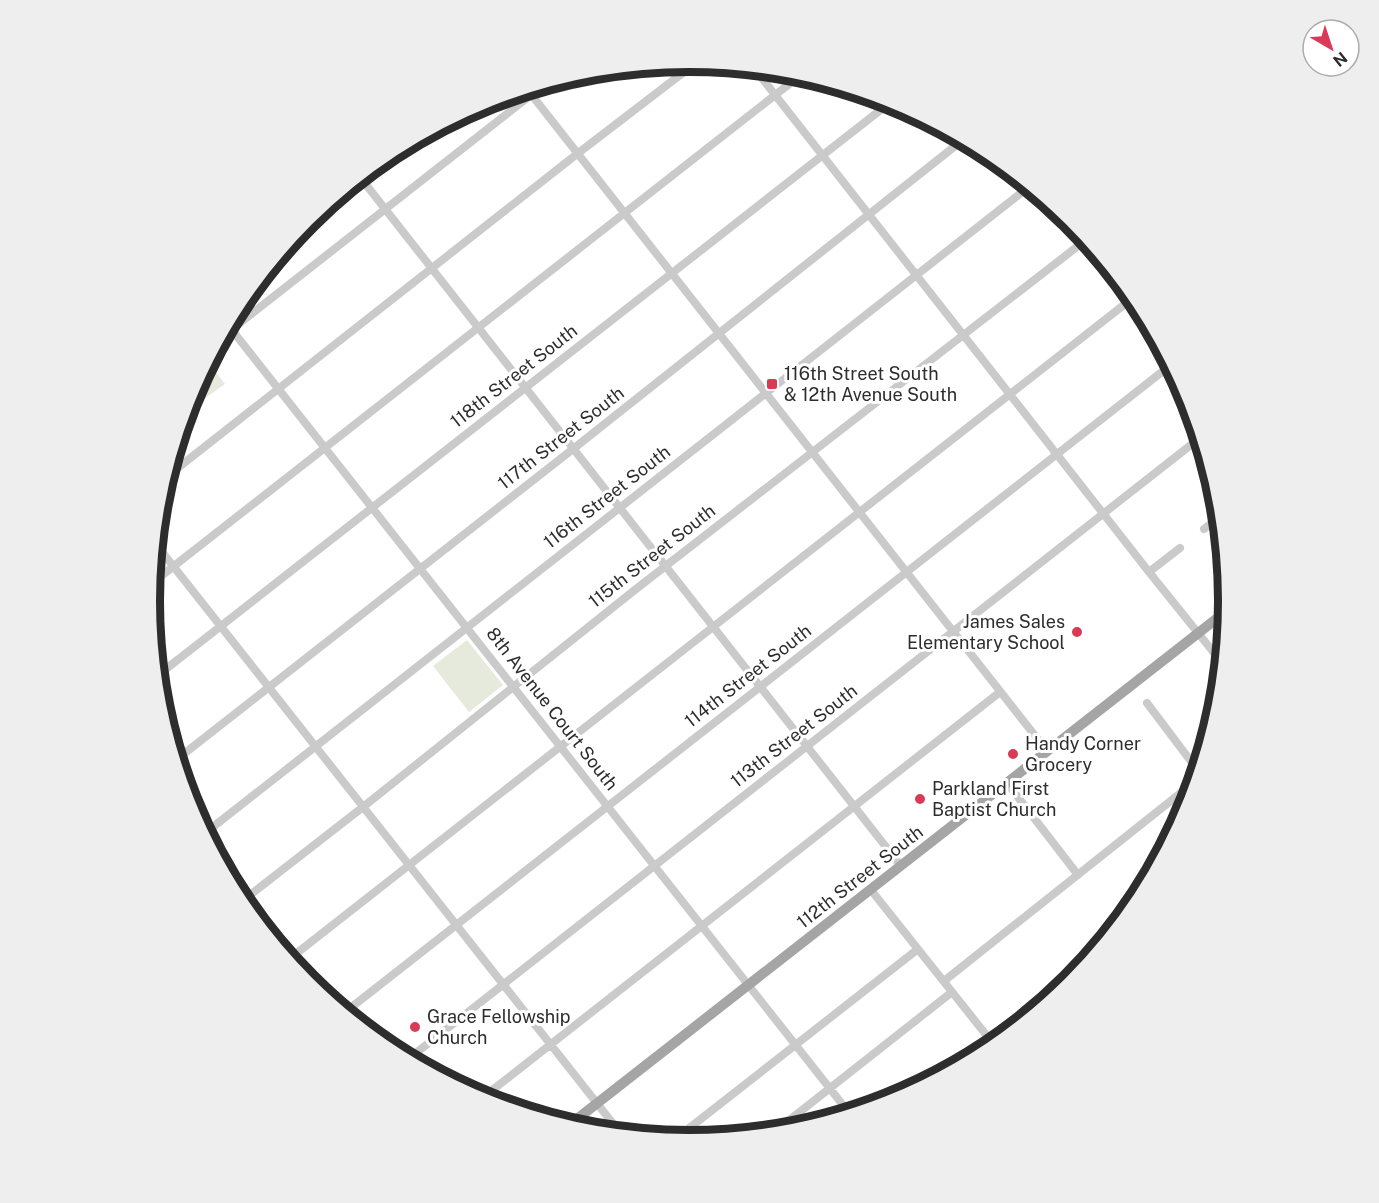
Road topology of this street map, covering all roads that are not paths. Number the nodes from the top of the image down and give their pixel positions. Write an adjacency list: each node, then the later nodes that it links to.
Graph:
1 (685, 72): 9 (street)
2 (761, 77): 4 (street)
3 (792, 82): 4 (street)
4 (775, 95): 10 (street); 14 (street)
5 (532, 96): 9 (street)
6 (519, 100): 13 (street)
7 (883, 109): 10 (street, 118th Street South)
8 (957, 145): 15 (street, 117th Street South)
9 (578, 154): 14 (street); 17 (street)
10 (824, 156): 15 (street); 18 (street, 118th Street South)
11 (365, 183): 13 (street)
12 (1024, 191): 19 (street, 116th Street South)
13 (385, 209): 17 (street); 21 (street)
14 (624, 213): 18 (street); 22 (street)
15 (868, 214): 19 (street); 24 (street, 117th Street South)
16 (1080, 244): 25 (street, 115th Street South)
17 (432, 269): 22 (street); 28 (street)
18 (672, 274): 24 (street); 27 (street, 118th Street South)
19 (916, 275): 25 (street); 29 (street, 116th Street South)
20 (1127, 303): 30 (street)
21 (243, 317)
22 (478, 328): 27 (street); 32 (street)
23 (234, 332): 28 (street, 8th Avenue Court South)
24 (719, 334): 29 (street); 33 (street, 117th Street South)
25 (963, 334): 30 (street); 34 (street, 115th Street South)
26 (1165, 369): 35 (street, 114th Street South)
27 (525, 388): 33 (street); 37 (street, 118th Street South)
28 (279, 389): 32 (street, 8th Avenue Court South); 36 (street)
29 (766, 393): 34 (street); 38 (street, 116th Street South)
30 (1010, 394): 35 (street); 39 (street)
31 (1194, 442): 40 (street, 113th Street South)
32 (325, 448): 37 (street, 8th Avenue Court South); 46 (street)
33 (573, 449): 38 (street); 47 (street, 117th Street South)
34 (812, 452): 39 (street); 45 (street, 115th Street South)
35 (1057, 455): 40 (street); 49 (street, 114th Street South)
36 (177, 469)
37 (372, 508): 47 (street, 8th Avenue Court South); 52 (street, 118th Street South)
38 (620, 508): 45 (street); 54 (street, 116th Street South)
39 (859, 512): 49 (street); 53 (street)
40 (1103, 514): 48 (street); 55 (street, 113th Street South)
41 (1213, 522): 42 (street)
42 (1204, 529)
43 (1180, 548): 48 (street)
44 (163, 553): 46 (street)
45 (665, 566): 53 (street); 61 (street, 115th Street South)
46 (174, 567): 50 (street); 52 (street)
47 (420, 569): 54 (street, 8th Avenue Court South); 59 (street, 117th Street South)
48 (1149, 572): 56 (street)
49 (907, 573): 55 (street); 60 (street, 114th Street South)
50 (161, 577)
51 (1219, 617): 56 (main road, 112th Street South)
52 (221, 626): 58 (street, 118th Street South); 59 (street)
53 (713, 626): 60 (street); 66 (street)
54 (467, 628): 61 (street, 8th Avenue Court South); 65 (street, 116th Street South)
55 (953, 632): 62 (street); 64 (street, 113th Street South)
56 (1199, 633): 57 (street); 67 (main road, 112th Street South)
57 (1216, 655)
58 (165, 670)
59 (269, 687): 65 (street); 68 (street, 117th Street South)
60 (760, 687): 64 (street); 74 (street, 114th Street South)
61 (513, 688): 66 (street, 8th Avenue Court South); 73 (street, 115th Street South)
62 (1000, 692): 67 (street); 72 (street)
63 (1147, 703): 69 (street)
64 (807, 746): 72 (street); 78 (street, 113th Street South)
65 (316, 747): 73 (street); 75 (street, 116th Street South)
66 (560, 747): 74 (street, 8th Avenue Court South); 76 (street)
67 (1047, 751): 70 (main road, 112th Street South)
68 (183, 755)
69 (1193, 764)
70 (1007, 783): 77 (main road, 112th Street South); 79 (street)
71 (1184, 790): 79 (street)
72 (854, 806): 77 (street); 83 (street)
73 (363, 807): 76 (street); 81 (street, 115th Street South)
74 (608, 807): 78 (street, 8th Avenue Court South); 82 (street, 114th Street South)
75 (211, 828)
76 (410, 865): 82 (street); 85 (street)
77 (901, 866): 80 (main road, 112th Street South)
78 (655, 867): 83 (street, 8th Avenue Court South); 87 (street, 113th Street South)
79 (1078, 875): 86 (street)
80 (871, 890): 84 (street); 88 (main road, 112th Street South)
81 (249, 896)
82 (457, 926): 87 (street); 90 (street, 114th Street South)
83 (701, 926): 88 (street, 8th Avenue Court South); 92 (street)
84 (918, 948): 86 (street); 93 (street)
85 (295, 955)
86 (944, 981): 89 (street)
87 (503, 984): 92 (street); 94 (street, 113th Street South)
88 (748, 986): 93 (street, 8th Avenue Court South); 97 (main road, 112th Street South)
89 (952, 992): 91 (street); 95 (street)
90 (350, 1008)
91 (989, 1038)
92 (551, 1044): 96 (street); 97 (street)
93 (794, 1044): 95 (street, 8th Avenue Court South); 102 (street)
94 (415, 1054)
95 (828, 1088): 98 (street, 8th Avenue Court South); 100 (street)
96 (490, 1092)
97 (597, 1103): 99 (main road, 112th Street South); 101 (street)
98 (845, 1108)
99 (577, 1119)
100 (786, 1122)
101 (614, 1125)
102 (685, 1131)

